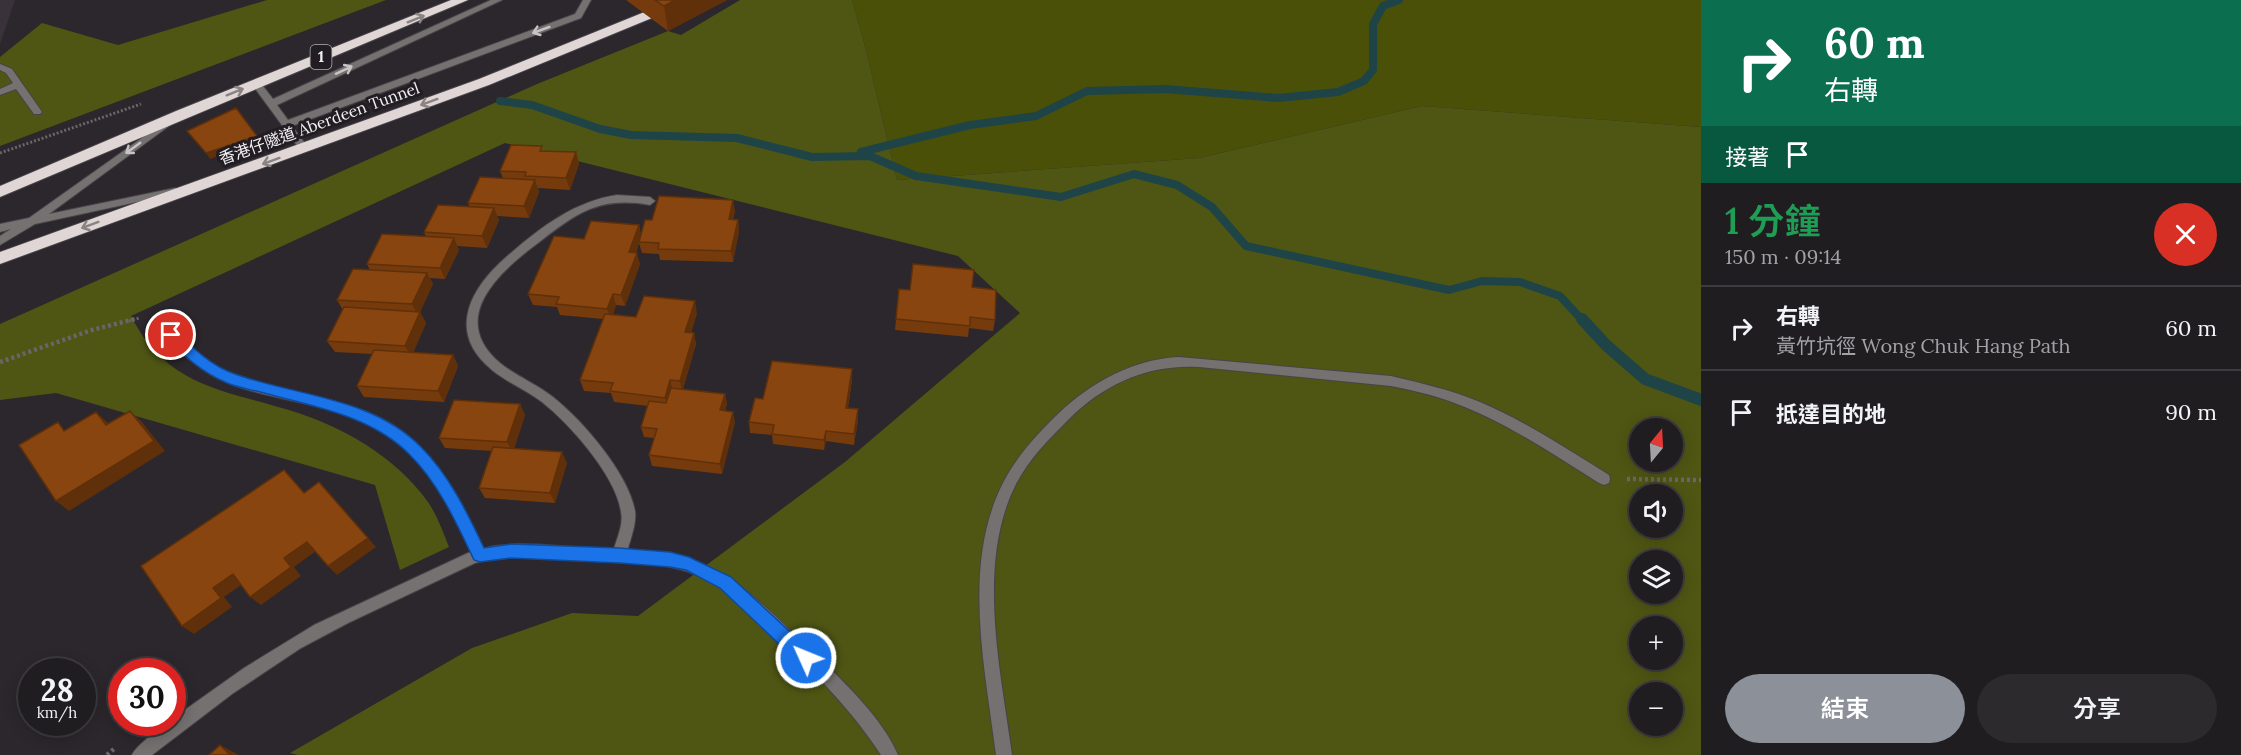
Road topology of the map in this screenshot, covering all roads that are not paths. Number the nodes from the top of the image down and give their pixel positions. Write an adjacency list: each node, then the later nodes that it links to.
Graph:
1 (462, 0): 6 (highway, 1, one-way to 1)
2 (498, 0): 9 (street, one-way to 2)
3 (588, 0): 12 (street, one-way to 12)
4 (648, 15): 13 (highway, 香港仔隧道 Aberdeen Tunnel, one-way to 13)
5 (0, 67): 7 (street)
6 (256, 83): 9 (street); 11 (highway, 1, one-way to 6)
7 (20, 84): 8 (street); 10 (street)
8 (0, 92)
9 (272, 103): 12 (street)
10 (37, 112)
11 (181, 114): 15 (highway, 1); 17 (street, one-way to 17)
12 (286, 124): 13 (street)
13 (304, 149): 14 (highway, 香港仔隧道 Aberdeen Tunnel, one-way to 14)
14 (205, 185): 17 (street); 20 (highway, 香港仔隧道 Aberdeen Tunnel, one-way to 20)
15 (0, 192)
16 (650, 201): 24 (street)
17 (31, 222): 18 (street); 19 (street)
18 (0, 228)
19 (0, 241)
20 (0, 258)
21 (161, 325): 23 (street)
22 (1604, 479): 27 (street)
23 (480, 555): 24 (street); 25 (street)
24 (619, 555): 26 (street)
25 (140, 755)
26 (890, 755)
27 (1004, 755)

